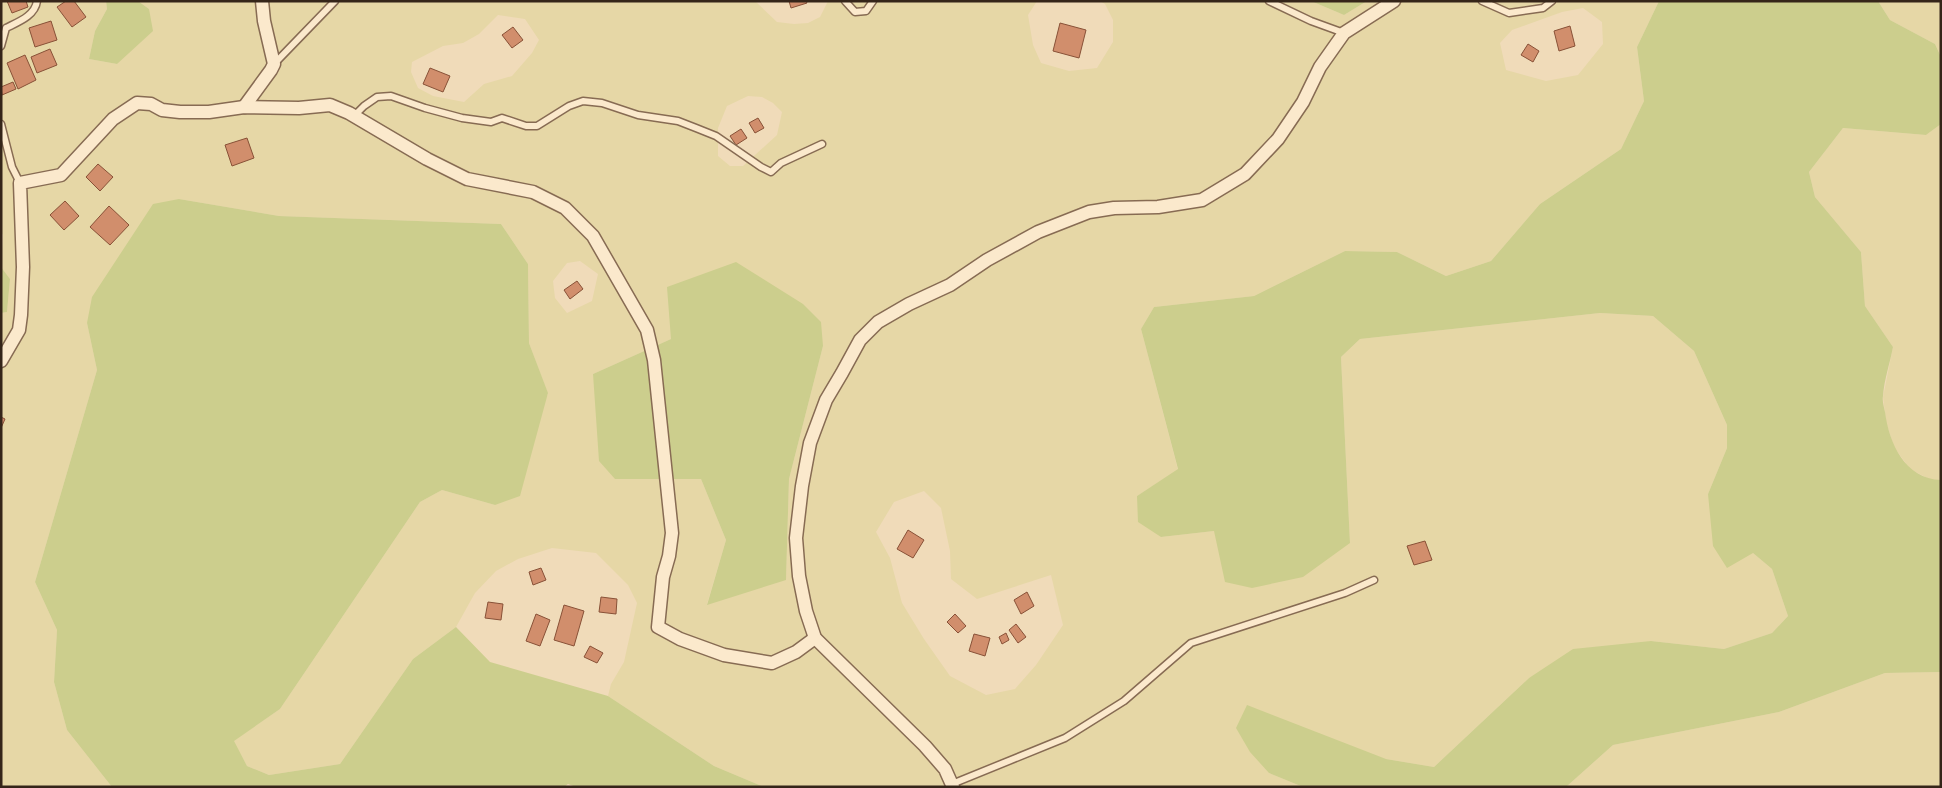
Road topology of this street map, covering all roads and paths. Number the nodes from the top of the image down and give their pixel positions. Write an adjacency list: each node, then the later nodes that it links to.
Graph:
1 (37, 1): 11 (lane)
2 (262, 1): 12 (street)
3 (335, 1): 12 (lane)
4 (845, 1): 5 (lane)
5 (873, 1)
6 (1269, 1): 10 (lane)
7 (1394, 1): 10 (street)
8 (1482, 1): 9 (lane)
9 (1552, 1)
10 (1344, 33): 20 (street)
11 (1, 46)
12 (274, 64): 13 (street)
13 (244, 107): 14 (street); 17 (street)
14 (354, 116): 16 (lane); 20 (street)
15 (1, 124): 17 (lane)
16 (822, 144)
17 (20, 183): 18 (street)
18 (1, 361)
19 (1374, 580): 21 (lane)
20 (816, 638): 21 (street)
21 (953, 786)

